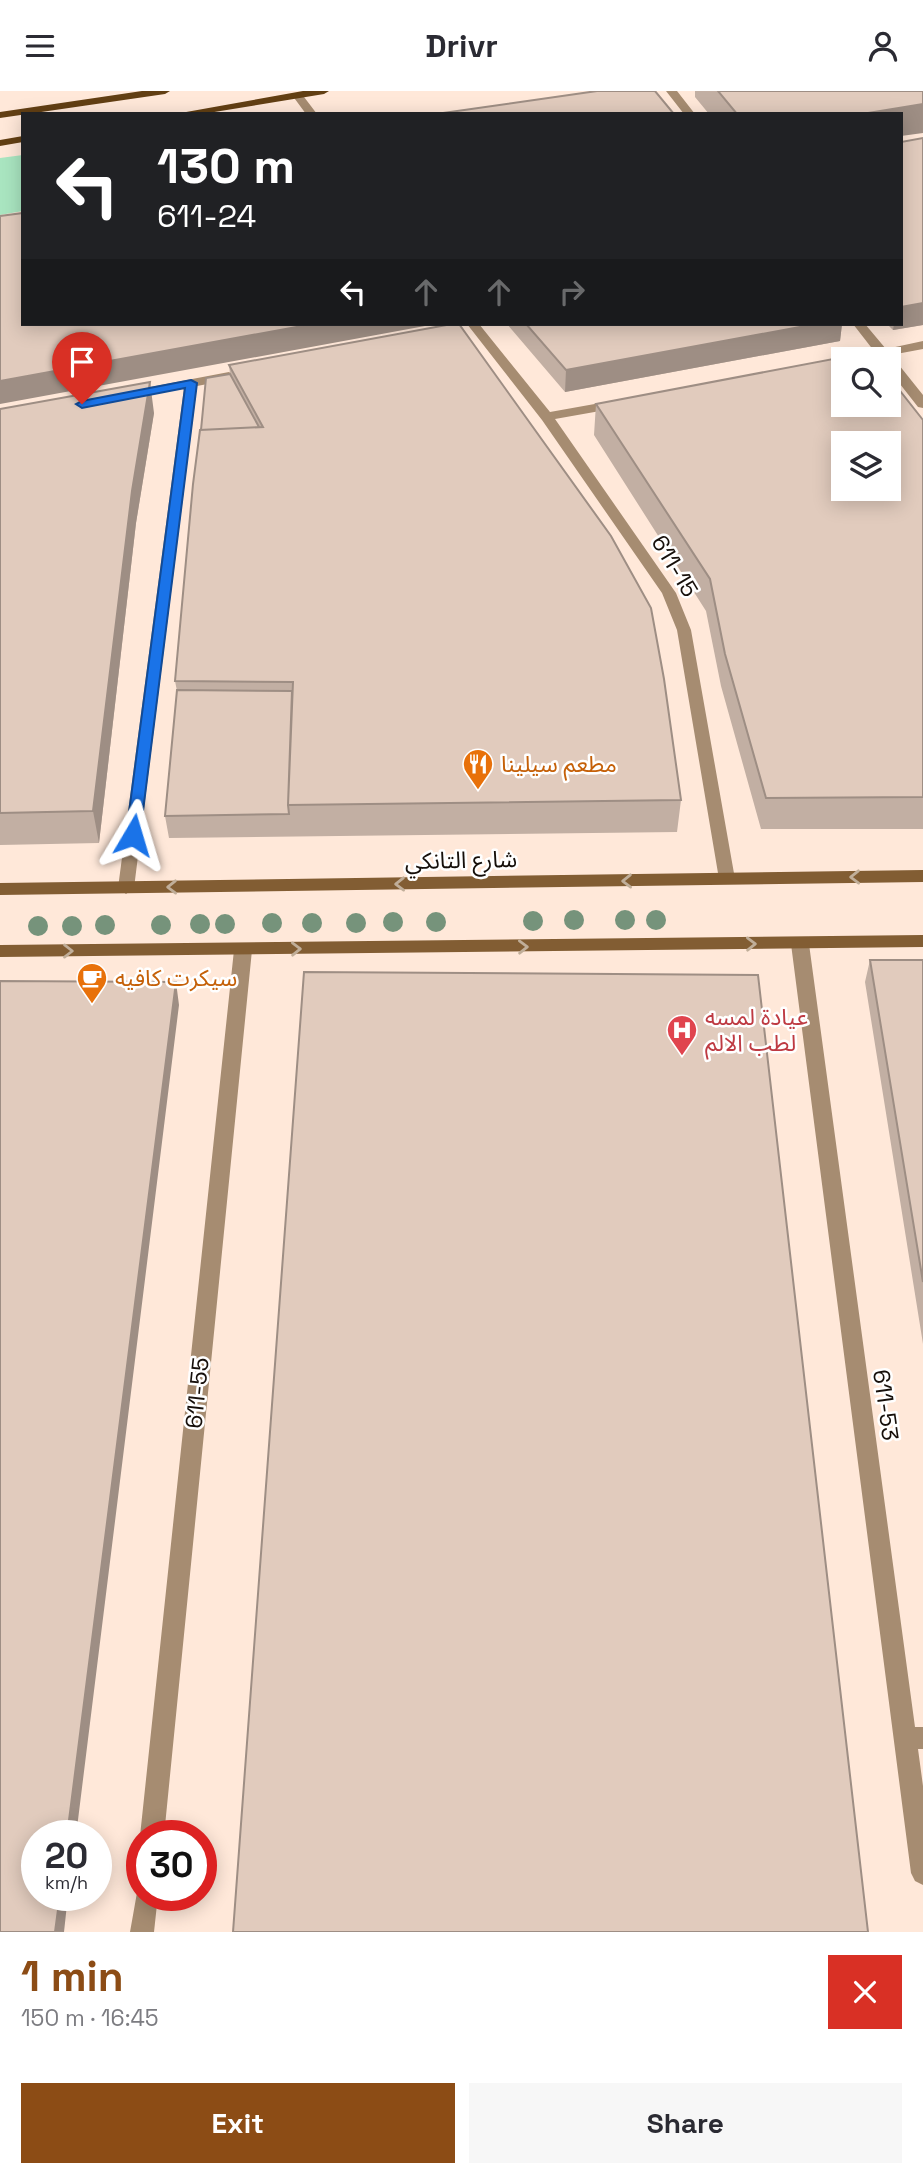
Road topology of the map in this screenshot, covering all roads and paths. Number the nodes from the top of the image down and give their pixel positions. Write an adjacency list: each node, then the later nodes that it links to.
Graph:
1 (165, 91): 8 (main road)
2 (324, 91): 4 (main road)
3 (671, 91): 7 (street)
4 (297, 95): 5 (main road); 6 (street)
5 (192, 112)
6 (310, 112)
7 (688, 112)
8 (0, 115)
9 (21, 139): 10 (main road)
10 (0, 142)
11 (861, 326): 14 (street)
12 (471, 328): 22 (street, 611-15)
13 (923, 345): 15 (street)
14 (877, 347)
15 (901, 353)
16 (246, 373): 18 (street)
17 (901, 377): 21 (street)
18 (191, 383): 19 (street); 25 (street)
19 (109, 399)
20 (628, 402): 22 (street)
21 (923, 404)
22 (547, 417): 24 (street, 611-15)
23 (923, 876): 24 (street, شارع التانكي, one-way to 24)
24 (727, 879): 25 (street, شارع التانكي, one-way to 25)
25 (126, 888): 26 (street, شارع التانكي)
26 (0, 889)
27 (923, 941): 28 (street)
28 (800, 944): 29 (street, one-way to 28); 31 (street, 611-53)
29 (243, 950): 30 (street, one-way to 29); 32 (street, 611-55)
30 (0, 951)
31 (914, 1738): 33 (street, 611-53)
32 (154, 1820)
33 (923, 1873)
34 (144, 1911): 35 (street)
35 (142, 1932)

